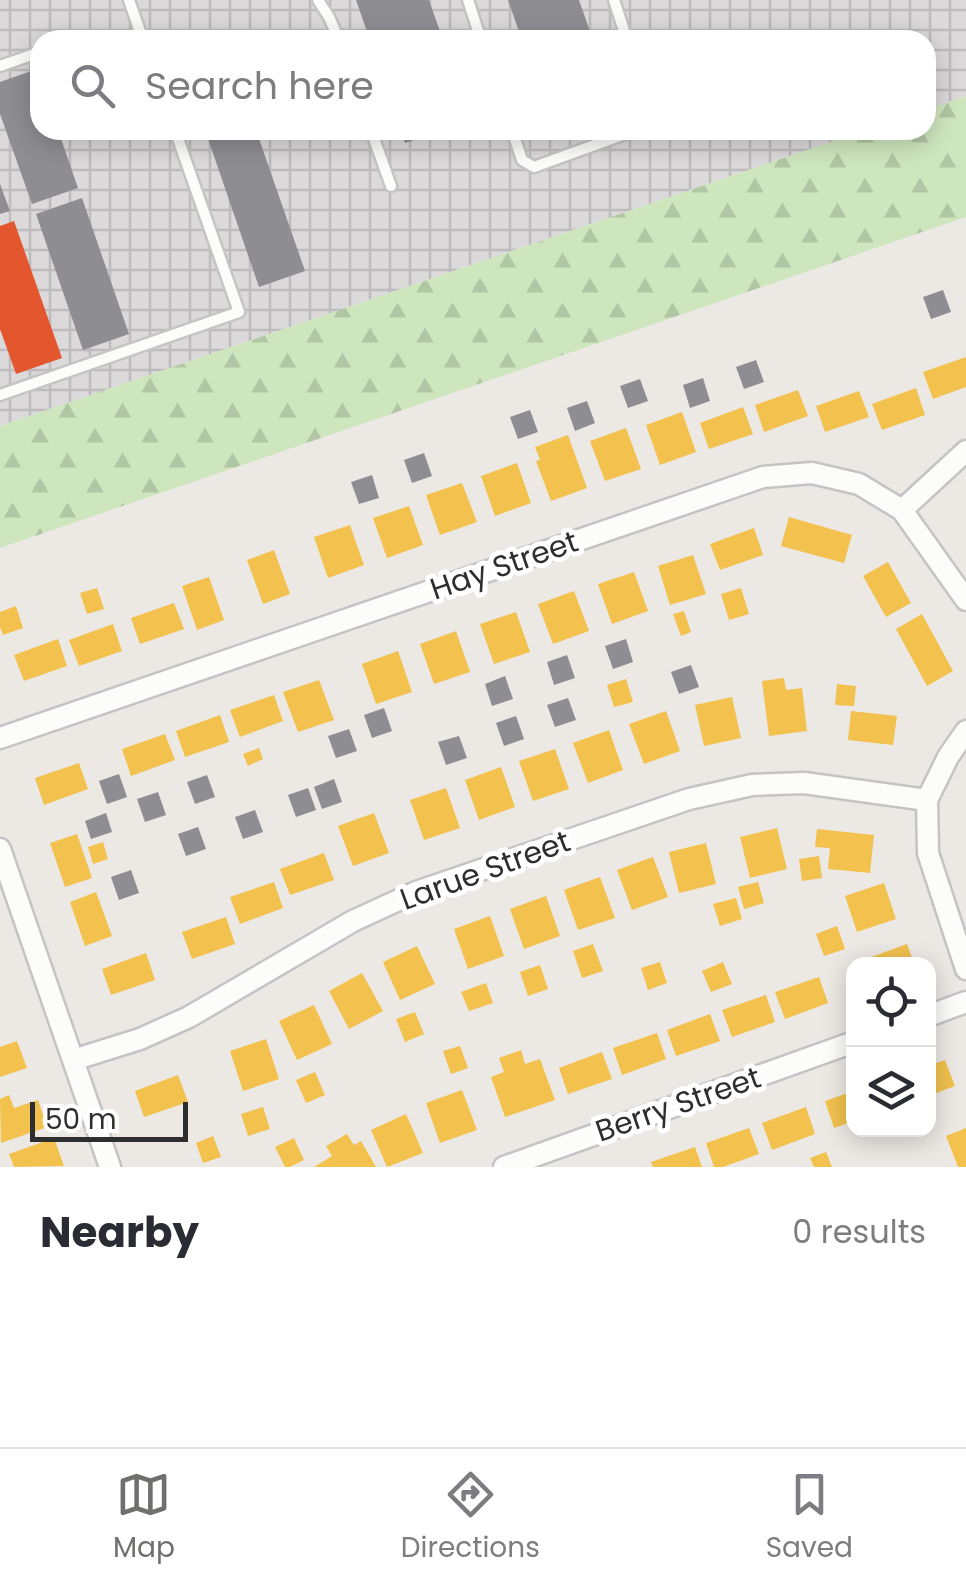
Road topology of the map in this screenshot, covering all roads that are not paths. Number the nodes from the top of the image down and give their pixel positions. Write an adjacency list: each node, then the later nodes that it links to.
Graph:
1 (129, 0): 5 (lane)
2 (318, 0): 6 (lane)
3 (468, 0): 7 (lane)
4 (614, 0): 8 (lane)
5 (139, 30)
6 (334, 30)
7 (478, 30)
8 (624, 30)
9 (30, 56): 10 (lane)
10 (0, 66)
11 (179, 140): 16 (lane)
12 (375, 140): 15 (lane)
13 (515, 140): 14 (lane)
14 (608, 140)
15 (391, 186)
16 (0, 395)
17 (966, 452): 18 (street)
18 (902, 510): 19 (street, Hay Street); 21 (street, Hay Street)
19 (966, 600)
20 (966, 731): 22 (street)
21 (0, 738)
22 (927, 800): 24 (street); 28 (street, Larue Street)
23 (0, 849): 28 (street)
24 (966, 969)
25 (966, 1002): 26 (street)
26 (936, 1013)
27 (846, 1045): 30 (street, Berry Street)
28 (73, 1060): 29 (street)
29 (110, 1167)
30 (504, 1167)

